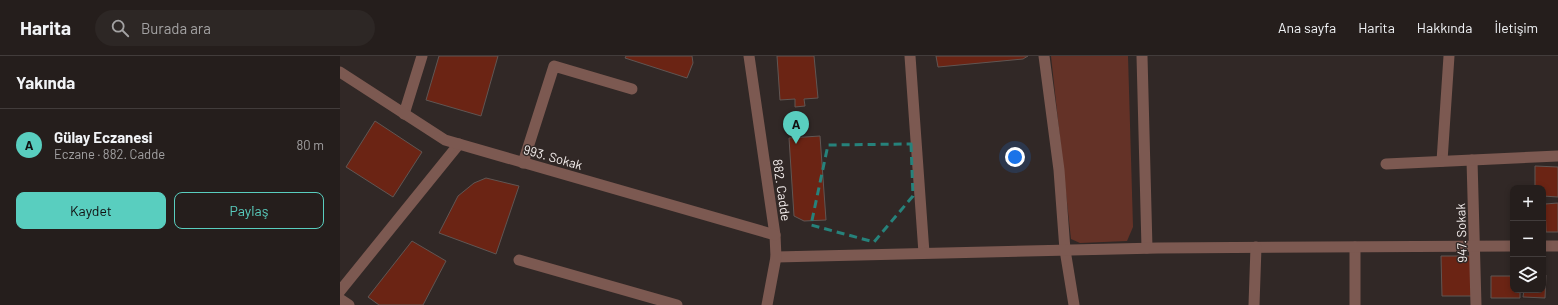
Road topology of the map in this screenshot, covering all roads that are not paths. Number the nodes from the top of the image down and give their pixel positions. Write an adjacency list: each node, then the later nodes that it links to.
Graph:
1 (422, 56): 9 (street)
2 (749, 56): 16 (street, 882. Cadde)
3 (910, 56): 25 (street)
4 (1044, 56): 24 (street)
5 (1142, 56): 23 (street)
6 (1448, 56): 13 (street)
7 (340, 72): 9 (street, 993. Sokak)
8 (632, 90): 14 (street)
9 (404, 114): 10 (street, 993. Sokak)
10 (458, 144): 14 (street, 993. Sokak); 28 (street)
11 (1558, 156): 12 (street)
12 (1472, 160): 13 (street); 18 (street, 947. Sokak)
13 (1442, 161): 15 (street)
14 (523, 163): 16 (street, 993. Sokak)
15 (1386, 164)
16 (775, 235): 26 (street, 882. Cadde)
17 (1355, 246): 18 (street); 22 (street); 35 (street)
18 (1476, 246): 19 (street); 36 (street, 947. Sokak)
19 (1510, 246)
20 (1546, 246): 21 (street)
21 (1558, 246)
22 (1256, 247): 23 (street); 34 (street)
23 (1147, 248): 24 (street)
24 (1065, 250): 25 (street); 33 (street)
25 (924, 254): 26 (street)
26 (776, 257): 32 (street, 882. Cadde)
27 (519, 260): 31 (street)
28 (340, 291)
29 (340, 299): 30 (street)
30 (349, 305)
31 (677, 305)
32 (767, 305)
33 (1074, 305)
34 (1254, 305)
35 (1355, 305)
36 (1476, 305)

